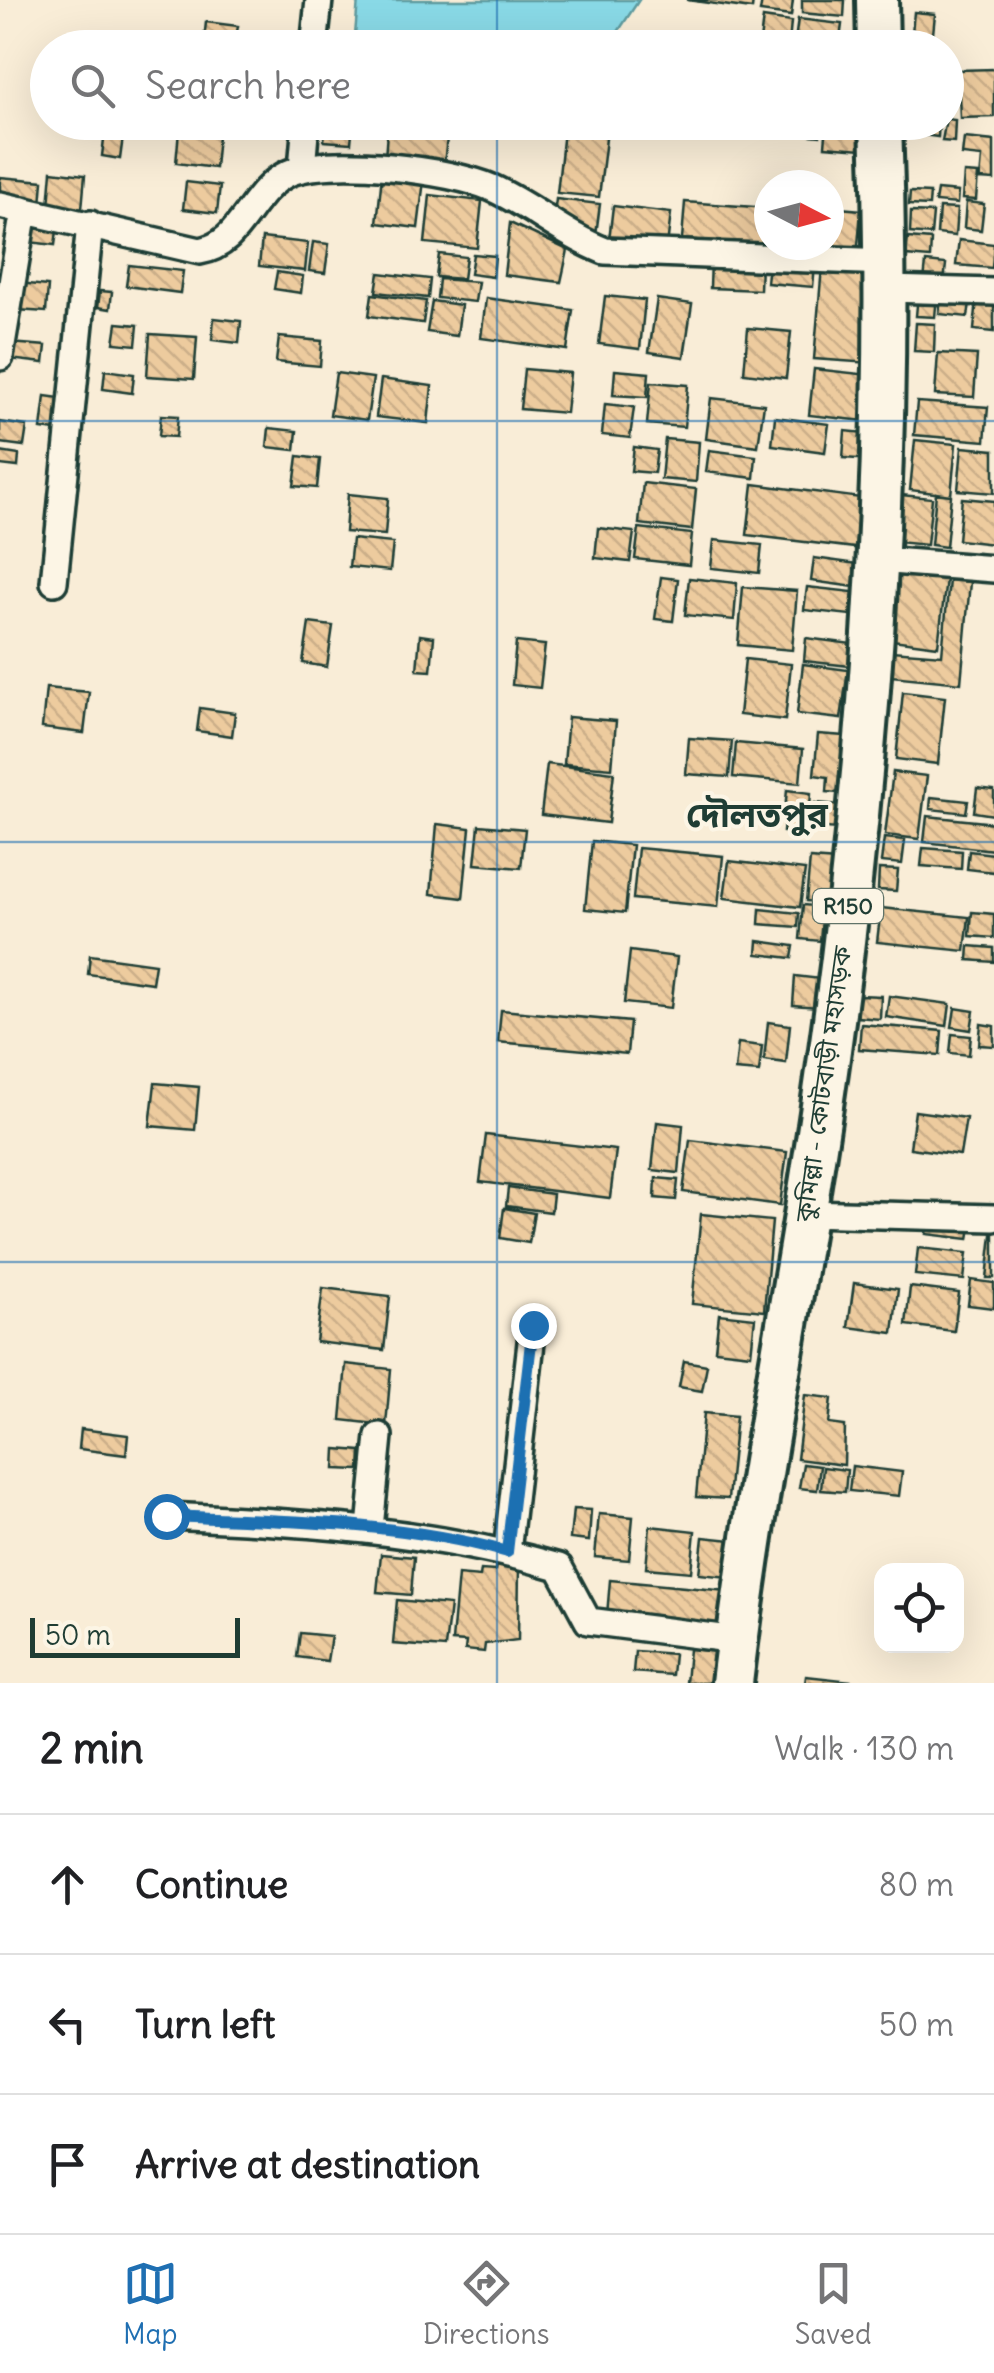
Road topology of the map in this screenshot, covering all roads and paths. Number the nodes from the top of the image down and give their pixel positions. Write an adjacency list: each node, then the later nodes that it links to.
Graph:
1 (319, 0): 3 (street)
2 (877, 0): 4 (main road)
3 (316, 30)
4 (878, 30)
5 (304, 140): 7 (street)
6 (882, 140): 10 (main road, কুমিল্লা - কোটবাড়ী মহাসড়ক / R150)
7 (302, 168): 9 (street); 10 (street)
8 (12, 207): 9 (street); 12 (street)
9 (90, 224): 15 (street)
10 (887, 276): 11 (street); 13 (main road, কুমিল্লা - কোটবাড়ী মহাসড়ক / R150)
11 (994, 292)
12 (0, 357)
13 (878, 560): 14 (street); 16 (main road, কুমিল্লা - কোটবাড়ী মহাসড়ক / R150)
14 (994, 569)
15 (54, 582)
16 (805, 1213): 17 (street); 23 (main road, কুমিল্লা - কোটবাড়ী মহাসড়ক / R150)
17 (994, 1218)
18 (533, 1325): 22 (street)
19 (379, 1436): 21 (street)
20 (166, 1516): 21 (street)
21 (370, 1528): 22 (street)
22 (507, 1552): 23 (street)
23 (737, 1640): 24 (main road, কুমিল্লা - কোটবাড়ী মহাসড়ক / R150)
24 (732, 1683)

